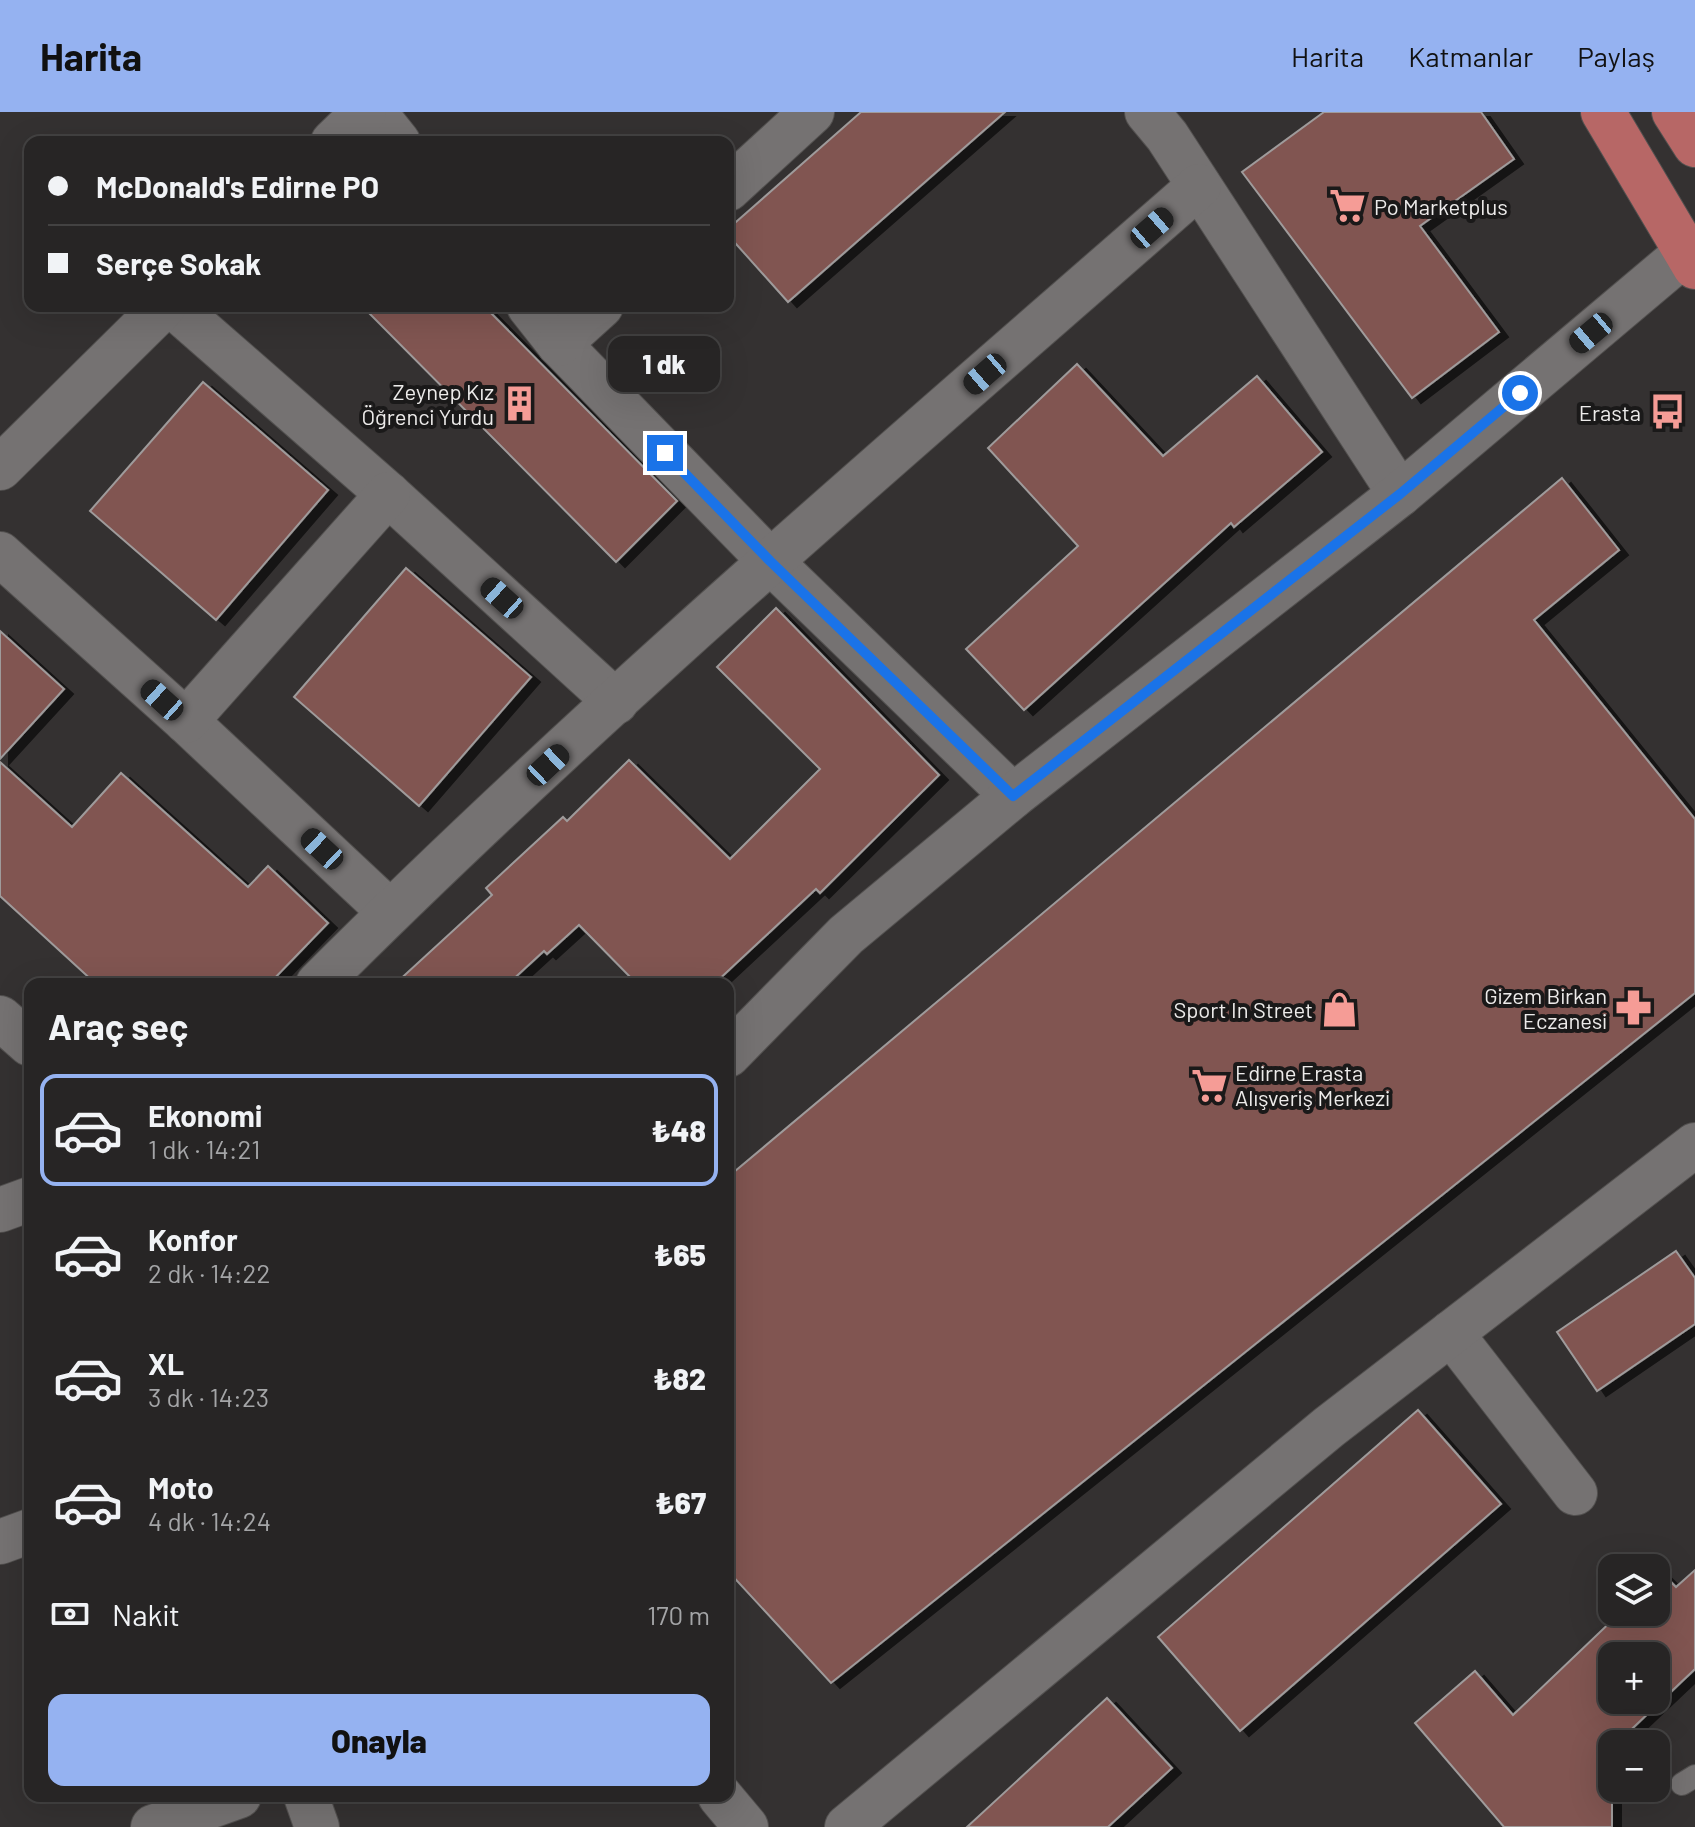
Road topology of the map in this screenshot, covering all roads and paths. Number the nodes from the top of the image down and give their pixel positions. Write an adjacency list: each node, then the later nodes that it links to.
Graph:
1 (364, 112): 7 (street)
2 (374, 112): 8 (street)
3 (812, 112): 10 (street)
4 (1147, 112): 11 (street)
5 (1603, 112): 12 (main road)
6 (1674, 112): 9 (main road)
7 (339, 136)
8 (393, 136)
9 (1695, 145)
10 (734, 184)
11 (1199, 186): 20 (street); 22 (street)
12 (1691, 260): 20 (street)
13 (158, 312): 18 (street)
14 (180, 312): 19 (street)
15 (534, 312): 17 (street)
16 (594, 312): 17 (street)
17 (559, 344): 22 (street)
18 (0, 468)
19 (388, 494): 23 (street); 24 (street)
20 (1400, 494): 25 (street)
21 (0, 554): 24 (street)
22 (770, 561): 23 (street); 25 (street)
23 (616, 702): 26 (street)
24 (186, 721): 26 (street)
25 (1013, 796): 30 (street)
26 (390, 912): 27 (street)
27 (324, 978)
28 (0, 1018): 29 (street)
29 (24, 1039)
30 (734, 1049)
31 (1695, 1145): 34 (street)
32 (24, 1201): 33 (street)
33 (0, 1210)
34 (1451, 1333): 35 (street); 44 (street)
35 (1575, 1493)
36 (24, 1533): 37 (street)
37 (0, 1542)
38 (222, 1802): 41 (street)
39 (308, 1802): 42 (street)
40 (725, 1802): 43 (street)
41 (153, 1827)
42 (317, 1827)
43 (746, 1827)
44 (847, 1827)

